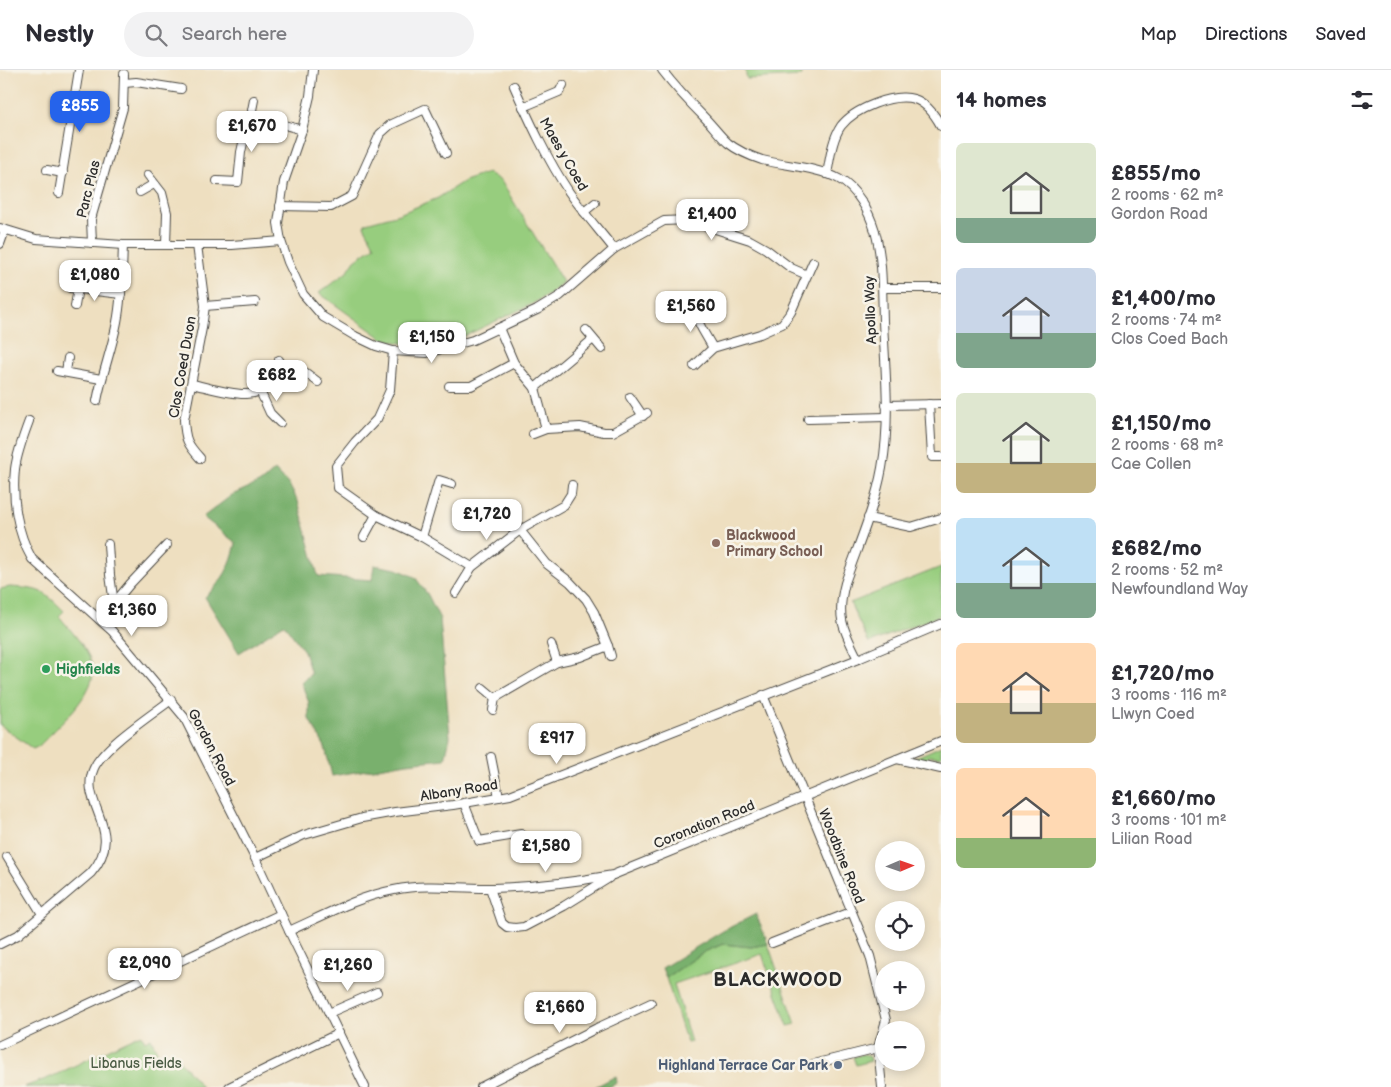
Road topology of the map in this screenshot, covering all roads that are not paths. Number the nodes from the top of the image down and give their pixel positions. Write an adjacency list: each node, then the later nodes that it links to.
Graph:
1 (79, 70): 14 (street)
2 (313, 70): 11 (street)
3 (662, 70): 15 (street, Apollo Way)
4 (563, 85): 8 (street, Maes y Coed)
5 (514, 86): 8 (street, Maes y Coed)
6 (181, 89): 26 (street, Parc Plas)
7 (254, 100): 9 (street)
8 (523, 107): 23 (street, Maes y Coed)
9 (254, 116): 11 (street); 17 (street)
10 (941, 126): 15 (street)
11 (302, 130): 22 (street)
12 (446, 154): 22 (street)
13 (47, 170): 14 (street)
14 (63, 173): 20 (street)
15 (827, 174): 34 (street, Apollo Way)
16 (148, 175): 18 (street)
17 (217, 181)
18 (154, 184): 19 (street); 29 (street)
19 (140, 192)
20 (59, 193)
21 (594, 203): 23 (street, Maes y Coed)
22 (280, 206): 25 (street)
23 (584, 212): 31 (street, Maes y Coed)
24 (3, 229): 26 (street); 27 (street)
25 (281, 241): 30 (street); 48 (street)
26 (92, 243): 28 (street)
27 (0, 244)
28 (123, 245): 29 (street); 36 (street)
29 (166, 245): 30 (street)
30 (196, 245): 41 (street, Clos Coed Duon)
31 (614, 249): 33 (street); 43 (street)
32 (813, 262): 33 (street)
33 (807, 275): 46 (street)
34 (882, 288): 35 (street); 66 (street, Apollo Way)
35 (941, 288)
36 (121, 294): 40 (street); 56 (street)
37 (703, 299): 39 (street)
38 (255, 302): 41 (street)
39 (690, 305): 42 (street); 46 (street)
40 (75, 306)
41 (205, 306): 58 (street, Clos Coed Duon)
42 (678, 311)
43 (499, 328): 48 (street); 51 (street)
44 (586, 330): 45 (street)
45 (593, 339): 47 (street); 60 (street)
46 (713, 348): 52 (street)
47 (602, 350)
48 (393, 351): 77 (street)
49 (68, 358): 55 (street)
50 (279, 360): 53 (street)
51 (514, 363): 59 (street); 60 (street)
52 (694, 366)
53 (286, 370): 57 (street); 61 (street)
54 (57, 371): 55 (street)
55 (66, 372): 56 (street)
56 (101, 379): 63 (street)
57 (318, 382)
58 (192, 384): 61 (street); 74 (street, Clos Coed Duon)
59 (449, 386)
60 (535, 388): 71 (street)
61 (260, 390): 70 (street)
62 (630, 397): 71 (street)
63 (97, 401)
64 (929, 404): 65 (street); 66 (street); 73 (street)
65 (941, 404)
66 (886, 405): 67 (street, Apollo Way)
67 (886, 418): 68 (street); 78 (street, Apollo Way)
68 (808, 419)
69 (29, 421): 88 (street, Gordon Road)
70 (280, 424)
71 (546, 429): 72 (street)
72 (533, 434)
73 (941, 457)
74 (200, 458)
75 (452, 484): 82 (street)
76 (572, 485): 80 (street)
77 (376, 515): 81 (street); 82 (street)
78 (868, 518): 79 (street); 93 (street, Apollo Way)
79 (941, 518)
80 (520, 530): 85 (street); 91 (street)
81 (364, 537)
82 (422, 537): 85 (street)
83 (108, 544): 87 (street)
84 (167, 545): 87 (street)
85 (472, 567): 86 (street)
86 (456, 593)
87 (114, 604): 88 (street)
88 (100, 620): 98 (street, Gordon Road)
89 (941, 624): 93 (street, Albany Road)
90 (551, 644): 94 (street)
91 (608, 646): 92 (street); 94 (street)
92 (611, 656)
93 (858, 659): 96 (street, Albany Road)
94 (557, 662): 97 (street)
95 (483, 688): 97 (street)
96 (763, 695): 104 (street, Woodbine Road); 105 (street, Albany Road)
97 (495, 698): 99 (street)
98 (171, 700): 109 (street, Gordon Road); 113 (street)
99 (493, 710)
100 (941, 741): 102 (street, Coronation Road)
101 (491, 757): 105 (street)
102 (897, 759): 103 (street); 104 (street, Coronation Road)
103 (941, 769)
104 (804, 796): 110 (street, Coronation Road); 112 (street, Woodbine Road)
105 (499, 797): 106 (street, Albany Road)
106 (464, 803): 107 (street); 109 (street, Albany Road)
107 (521, 834)
108 (7, 857): 113 (street)
109 (256, 858): 114 (street, Gordon Road)
110 (613, 875): 111 (street, Coronation Road); 111 (street, Coronation Road)
111 (490, 888): 115 (street, Coronation Road)
112 (851, 912): 116 (street); 121 (street, Woodbine Road)
113 (42, 914): 117 (street)
114 (281, 914): 115 (street, Gordon Road); 123 (street)
115 (289, 931): 120 (street, Gordon Road)
116 (772, 942)
117 (0, 944)
118 (377, 992): 120 (street)
119 (650, 1003): 129 (street)
120 (328, 1013): 122 (street, Gordon Road)
121 (886, 1021)
122 (338, 1033): 127 (street); 128 (street, Gordon Road)
123 (0, 1045)
124 (875, 1049): 125 (street)
125 (814, 1064)
126 (880, 1071): 130 (street, Woodbine Road)
127 (229, 1087)
128 (365, 1087)
129 (481, 1087)
130 (882, 1087)

